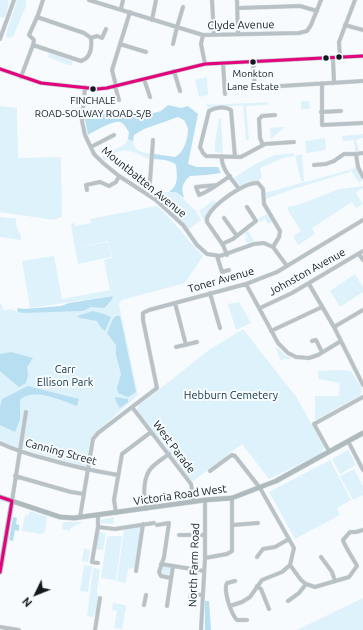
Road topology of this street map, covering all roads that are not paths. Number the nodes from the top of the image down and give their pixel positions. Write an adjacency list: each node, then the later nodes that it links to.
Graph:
1 (14, 0): 25 (street)
2 (43, 0): 15 (street)
3 (89, 0): 12 (street, Clyde Avenue)
4 (123, 0): 12 (street)
5 (156, 0): 16 (street)
6 (212, 0): 23 (street)
7 (237, 0): 11 (street)
8 (321, 0): 13 (street, Clyde Avenue)
9 (354, 0): 17 (street)
10 (183, 7): 18 (street)
11 (238, 8): 13 (street); 21 (street)
12 (121, 9): 14 (street, Clyde Avenue)
13 (317, 11): 21 (street, Clyde Avenue)
14 (130, 12): 16 (street, Clyde Avenue); 26 (street)
15 (37, 17): 24 (street); 28 (street)
16 (152, 20): 18 (street, Clyde Avenue)
17 (346, 25): 20 (street); 31 (street)
18 (177, 27): 22 (street, Clyde Avenue); 27 (street)
19 (106, 29): 24 (street)
20 (363, 30)
21 (238, 34): 23 (street, Clyde Avenue)
22 (204, 35): 23 (street, Clyde Avenue); 35 (street)
23 (214, 35)
24 (91, 38): 28 (street)
25 (0, 39)
26 (120, 44): 29 (street); 43 (street)
27 (173, 44)
28 (33, 45): 38 (street)
29 (146, 52)
30 (363, 56): 31 (street)
31 (340, 57): 32 (street)
32 (333, 58): 33 (street); 41 (street)
33 (254, 62): 34 (street); 46 (street)
34 (224, 63): 35 (street); 48 (street)
35 (205, 64): 37 (street)
36 (0, 69): 38 (street)
37 (174, 72): 39 (street); 47 (street)
38 (20, 77): 45 (street)
39 (144, 79): 43 (street); 49 (street)
40 (363, 81): 41 (street)
41 (334, 82): 42 (street)
42 (322, 83): 44 (street); 52 (street)
43 (115, 86): 45 (street); 50 (street)
44 (281, 86)
45 (85, 87): 59 (street, Mountbatten Avenue)
46 (255, 89)
47 (180, 91)
48 (225, 94)
49 (150, 97)
50 (119, 100)
51 (341, 111): 52 (street)
52 (321, 112): 54 (street)
53 (275, 115): 58 (street)
54 (363, 123)
55 (114, 135): 59 (street)
56 (153, 140): 73 (street)
57 (294, 142): 58 (street)
58 (263, 145): 63 (street)
59 (91, 147): 65 (street, Mountbatten Avenue)
60 (363, 153): 61 (street)
61 (356, 154): 64 (street); 67 (street)
62 (222, 156): 63 (street); 63 (street); 66 (street)
63 (235, 157)
64 (314, 165)
65 (119, 176): 69 (street); 73 (street, Mountbatten Avenue)
66 (230, 176): 70 (street); 71 (street)
67 (363, 177)
68 (85, 180): 69 (street)
69 (86, 185): 72 (street)
70 (217, 185): 70 (street)
71 (239, 189): 78 (street); 79 (street)
72 (87, 190)
73 (149, 195): 82 (street, Mountbatten Avenue)
74 (246, 207): 77 (street)
75 (224, 218): 77 (street)
76 (363, 220): 84 (street, Toner Avenue)
77 (237, 236): 78 (street)
78 (222, 244): 81 (street)
79 (273, 247): 81 (street); 84 (street)
80 (361, 253): 83 (street); 87 (street, Johnston Avenue)
81 (227, 255): 82 (street)
82 (217, 256): 85 (street)
83 (363, 260)
84 (287, 266): 86 (street, Toner Avenue)
85 (229, 270)
86 (246, 284): 88 (street, Toner Avenue); 91 (street)
87 (309, 284): 90 (street); 91 (street, Johnston Avenue)
88 (210, 293): 89 (street, Toner Avenue); 94 (street)
89 (176, 303): 99 (street); 104 (street, Toner Avenue)
90 (322, 307): 93 (street); 95 (street)
91 (260, 308): 95 (street)
92 (363, 310): 93 (street)
93 (334, 327): 96 (street)
94 (220, 328)
95 (271, 330): 101 (street)
96 (341, 341): 101 (street); 102 (street)
97 (197, 342): 99 (street)
98 (312, 342): 101 (street)
99 (186, 345): 100 (street)
100 (176, 347)
101 (322, 352)
102 (363, 385)
103 (363, 397): 111 (street)
104 (132, 407): 106 (street, West Parade); 113 (street)
105 (26, 412): 110 (street)
106 (151, 432): 112 (street, West Parade); 116 (street)
107 (363, 433): 108 (main road, Victoria Road West)
108 (348, 441): 111 (main road, Victoria Road West); 114 (street)
109 (0, 442): 110 (street, Canning Street)
110 (19, 451): 113 (street, Canning Street); 117 (street)
111 (329, 451): 118 (main road, Victoria Road West)
112 (169, 454): 124 (street, West Parade); 125 (street)
113 (88, 470): 116 (street, Canning Street); 119 (street)
114 (363, 470)
115 (210, 471): 118 (street)
116 (118, 475): 126 (street)
117 (15, 476): 119 (street); 123 (street)
118 (260, 488): 121 (main road, Victoria Road West); 136 (street)
119 (84, 494): 128 (street)
120 (0, 497): 123 (main road, Victoria Road West)
121 (232, 498): 122 (main road, Victoria Road West); 131 (street)
122 (205, 500): 124 (main road, Victoria Road West); 135 (street, North Farm Road)
123 (12, 501): 128 (main road, Victoria Road West); 148 (main road)
124 (194, 502): 125 (main road, Victoria Road West)
125 (146, 509): 126 (main road, Victoria Road West)
126 (116, 513): 127 (main road, Victoria Road West)
127 (98, 515): 128 (main road, Victoria Road West); 132 (street)
128 (80, 517)
129 (258, 523): 131 (street)
130 (143, 524): 132 (street); 141 (street); 146 (street)
131 (233, 525): 139 (street)
132 (98, 527): 140 (street)
133 (363, 530): 145 (street)
134 (179, 535): 135 (street)
135 (205, 535): 139 (street, North Farm Road)
136 (289, 539): 137 (street); 143 (street)
137 (257, 557)
138 (321, 557): 151 (street)
139 (204, 558): 147 (street, North Farm Road)
140 (98, 563)
141 (161, 564): 144 (street); 149 (street)
142 (363, 564): 145 (street)
143 (290, 565): 152 (street); 153 (street)
144 (173, 566): 147 (street); 149 (street)
145 (358, 566): 151 (street)
146 (136, 571)
147 (204, 571): 155 (street, North Farm Road)
148 (0, 572)
149 (171, 578): 160 (street)
150 (235, 581): 161 (street)
151 (334, 581): 152 (street)
152 (306, 584): 158 (street)
153 (257, 586): 161 (street); 162 (street)
154 (146, 595): 159 (street)
155 (202, 595): 157 (street); 167 (street, North Farm Road)
156 (100, 598): 166 (street)
157 (190, 599)
158 (288, 601)
159 (144, 604)
160 (167, 606)
161 (230, 606): 163 (street)
162 (270, 610)
163 (247, 620)
164 (0, 627): 165 (street)
165 (18, 630)
166 (95, 630)
167 (201, 630)

